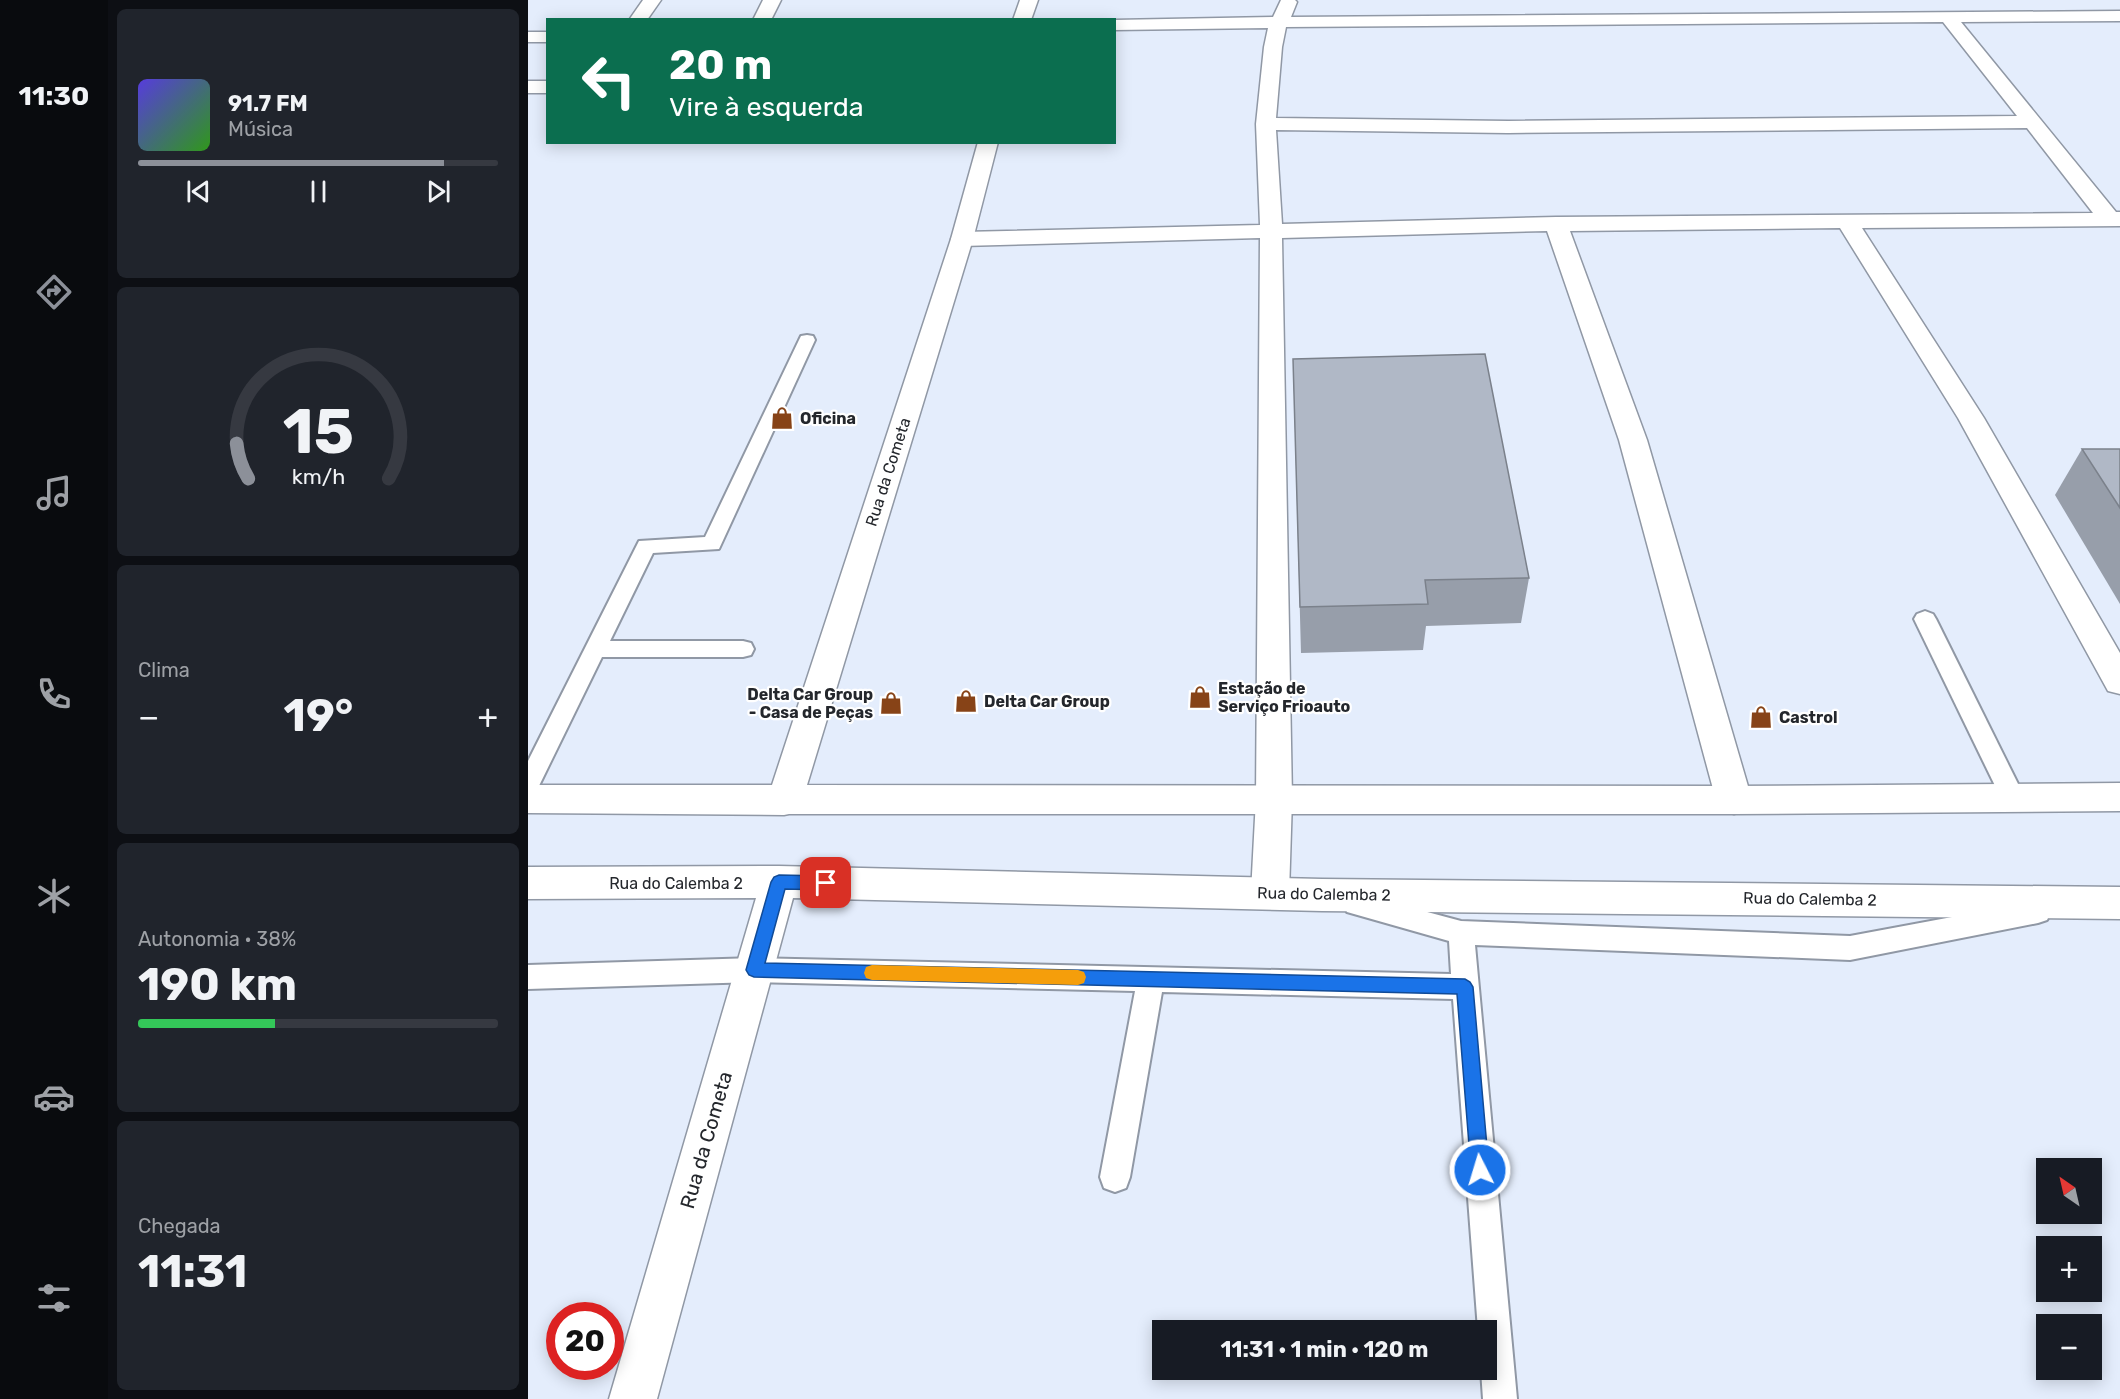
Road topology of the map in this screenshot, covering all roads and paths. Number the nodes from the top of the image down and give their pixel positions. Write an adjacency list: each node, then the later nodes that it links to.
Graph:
1 (652, 0): 7 (street)
2 (772, 0): 8 (street)
3 (1029, 0): 9 (street)
4 (1455, 0): 11 (street)
5 (1284, 11): 11 (street); 12 (street); 18 (street)
6 (2120, 16): 10 (street)
7 (639, 18)
8 (763, 18)
9 (1024, 18)
10 (1948, 18): 11 (street); 17 (street)
11 (1461, 19)
12 (1116, 25)
13 (528, 37): 14 (street)
14 (546, 37)
15 (528, 87): 16 (street)
16 (546, 87)
17 (2034, 122): 18 (street); 20 (street)
18 (1266, 124): 23 (street)
19 (987, 144): 24 (street, Rua da Cometa)
20 (2115, 219): 21 (street)
21 (1846, 220): 22 (street); 29 (street)
22 (1556, 224): 23 (street); 35 (street)
23 (1271, 232): 24 (street); 34 (street)
24 (962, 239): 36 (street, Rua da Cometa)
25 (807, 340): 27 (lane)
26 (1925, 619): 32 (lane)
27 (595, 649): 28 (lane); 30 (lane)
28 (743, 649)
29 (2120, 682)
30 (528, 785)
31 (2120, 797): 32 (street)
32 (2013, 798): 35 (street)
33 (528, 799): 36 (street)
34 (1274, 799): 35 (street); 36 (street); 39 (street)
35 (1734, 800)
36 (784, 801)
37 (779, 882): 38 (street, Rua do Calemba 2); 39 (street, Rua do Calemba 2); 43 (street, Rua da Cometa)
38 (528, 884)
39 (1270, 893): 40 (street, Rua do Calemba 2)
40 (1322, 895): 41 (street, Rua do Calemba 2); 42 (lane)
41 (2105, 902): 42 (lane)
42 (1461, 933): 46 (lane)
43 (754, 970): 44 (lane); 45 (lane); 48 (street, Rua da Cometa)
44 (528, 977)
45 (1151, 979): 46 (lane); 47 (lane)
46 (1465, 987): 49 (lane)
47 (1114, 1177)
48 (633, 1399)
49 (1500, 1399)

